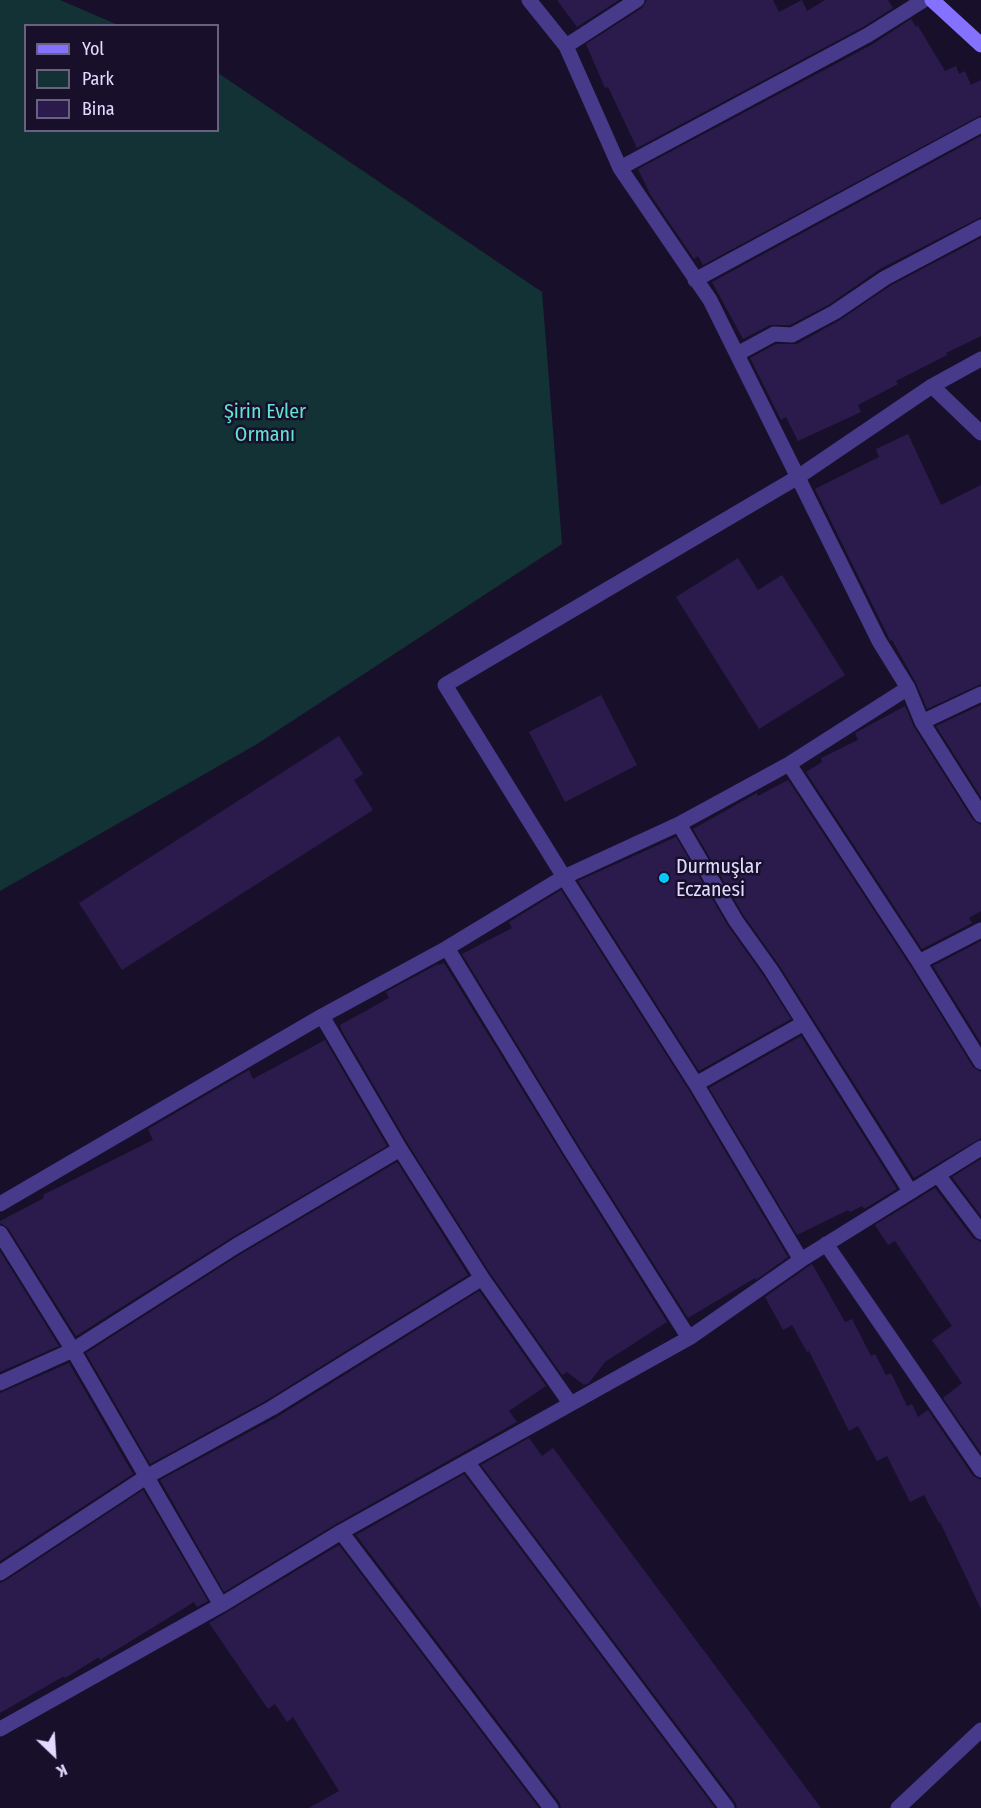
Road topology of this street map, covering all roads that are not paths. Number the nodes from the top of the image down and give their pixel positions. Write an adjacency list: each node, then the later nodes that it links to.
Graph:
1 (529, 0): 6 (street)
2 (637, 0): 6 (street)
3 (924, 0): 8 (street)
4 (932, 0): 5 (street)
5 (981, 45)
6 (566, 46): 8 (street)
7 (981, 125): 10 (street)
8 (620, 168): 10 (street)
9 (981, 227): 11 (street)
10 (695, 280): 11 (street)
11 (737, 354): 15 (street)
12 (981, 359): 13 (street)
13 (932, 386): 14 (street); 15 (street)
14 (981, 434)
15 (798, 477): 16 (street); 22 (street)
16 (908, 688): 18 (street); 19 (street)
17 (981, 694): 18 (street)
18 (922, 722): 20 (street)
19 (789, 764): 21 (street); 25 (street)
20 (981, 815)
21 (679, 825): 22 (street); 27 (street)
22 (564, 877): 24 (street); 29 (street)
23 (981, 930): 25 (street)
24 (447, 948): 26 (street); 40 (street)
25 (919, 962): 28 (street)
26 (322, 1016): 31 (street); 34 (street)
27 (804, 1023): 29 (street); 33 (street)
28 (981, 1062)
29 (696, 1084): 38 (street)
30 (981, 1148): 32 (street)
31 (400, 1149): 39 (street); 41 (street)
32 (938, 1175): 33 (street); 35 (street)
33 (910, 1191): 37 (street)
34 (0, 1204)
35 (981, 1232)
36 (0, 1233): 41 (street)
37 (826, 1244): 38 (street); 45 (street)
38 (801, 1260): 40 (street)
39 (482, 1278): 43 (street); 46 (street)
40 (689, 1338): 43 (street)
41 (72, 1350): 42 (street); 46 (street)
42 (0, 1383)
43 (570, 1403): 44 (street)
44 (467, 1462): 47 (street); 53 (street)
45 (981, 1470)
46 (146, 1477): 48 (street); 49 (street)
47 (340, 1532): 49 (street); 52 (street)
48 (0, 1573)
49 (221, 1605): 50 (street)
50 (0, 1729)
51 (981, 1730): 54 (street)
52 (551, 1808)
53 (727, 1808)
54 (898, 1808)

